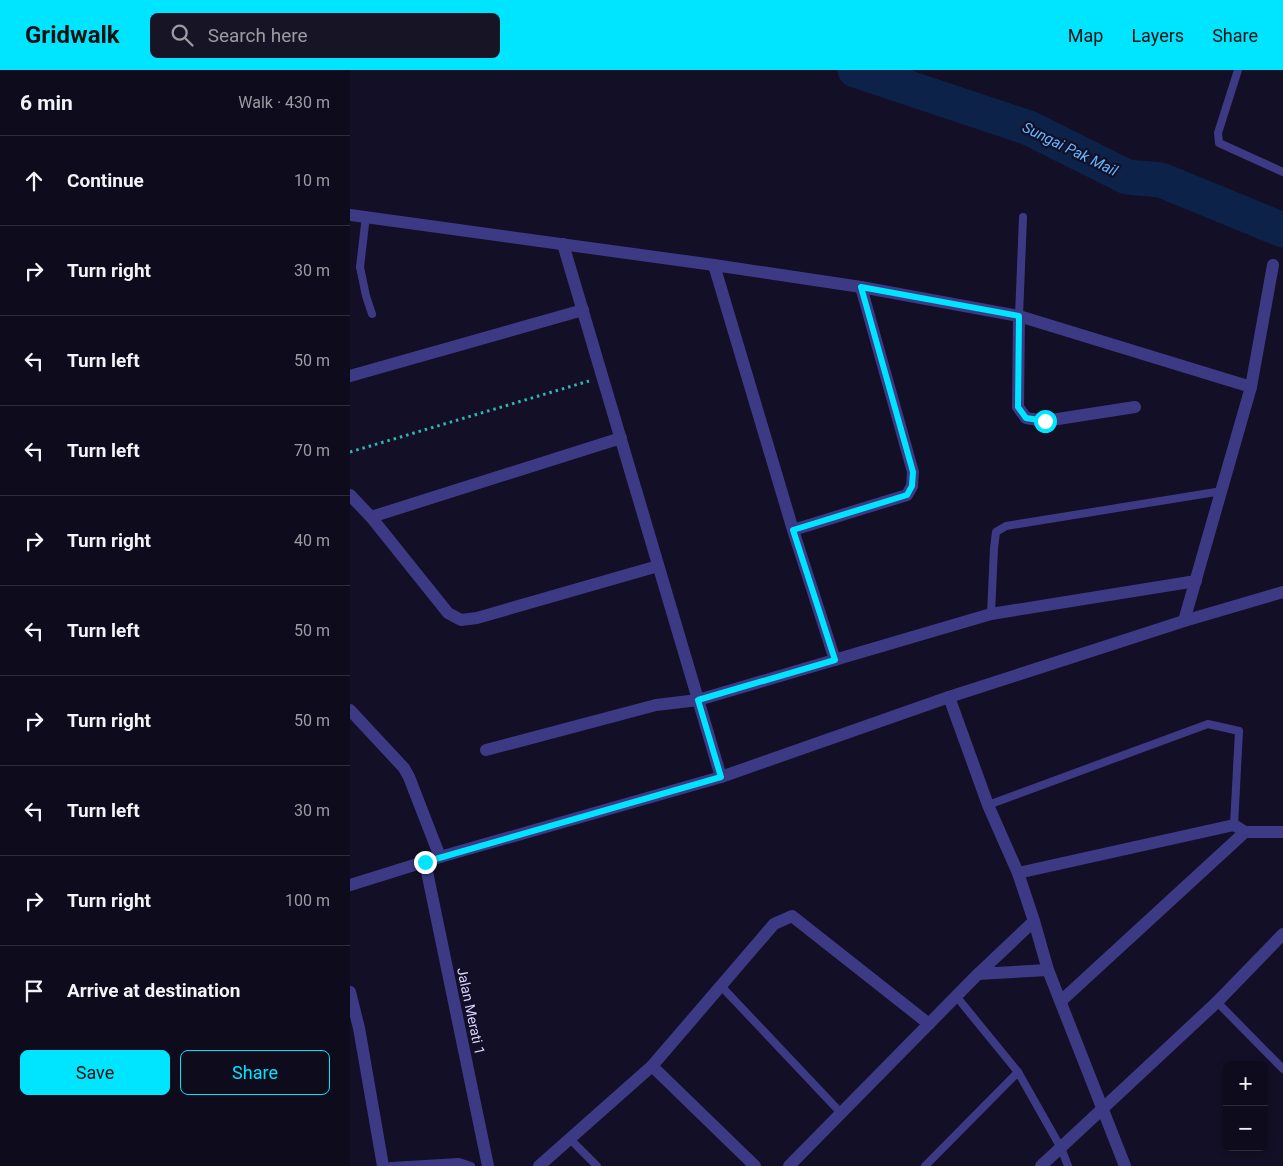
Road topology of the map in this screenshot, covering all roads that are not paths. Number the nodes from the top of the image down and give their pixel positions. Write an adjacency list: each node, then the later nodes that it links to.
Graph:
1 (1238, 70): 2 (lane)
2 (1283, 172)
3 (350, 214): 4 (street)
4 (366, 216): 6 (street); 11 (lane)
5 (1023, 217): 12 (lane)
6 (563, 244): 7 (street); 10 (street)
7 (714, 265): 9 (street); 20 (street)
8 (1273, 265): 14 (street)
9 (861, 287): 12 (street); 20 (street)
10 (583, 310): 13 (street); 16 (street)
11 (372, 314)
12 (1019, 316): 14 (street); 15 (street)
13 (350, 376)
14 (1251, 387): 17 (street)
15 (1135, 408)
16 (621, 438): 19 (street); 21 (street)
17 (1222, 491): 22 (street); 24 (lane)
18 (350, 495): 19 (street)
19 (371, 517): 21 (street)
20 (793, 530): 26 (street)
21 (658, 566): 28 (street)
22 (1196, 581): 24 (street); 25 (street)
23 (1283, 592): 25 (street)
24 (992, 614): 26 (street)
25 (1184, 621): 27 (street)
26 (835, 660): 28 (street)
27 (949, 697): 31 (street); 32 (street)
28 (698, 700): 30 (street); 31 (street)
29 (350, 710): 36 (street)
30 (486, 750)
31 (721, 777): 36 (street)
32 (988, 805): 33 (lane); 38 (street)
33 (1234, 825): 34 (street); 38 (street)
34 (1246, 832): 35 (street); 47 (street)
35 (1283, 832)
36 (440, 858): 37 (street)
37 (425, 862): 39 (street); 60 (street, Jalan Merati 1)
38 (1018, 874): 40 (street)
39 (350, 886)
40 (1034, 921): 42 (street); 43 (street)
41 (1283, 934): 48 (street)
42 (1048, 970): 43 (street); 47 (street)
43 (978, 974): 46 (street)
44 (721, 986): 49 (street); 50 (street); 54 (lane)
45 (350, 992): 57 (street)
46 (956, 996): 49 (street); 52 (lane)
47 (1061, 1001): 53 (street)
48 (1217, 1002): 51 (lane); 53 (street)
49 (929, 1024): 54 (street)
50 (652, 1066): 55 (street); 63 (street)
51 (1283, 1069)
52 (1018, 1072): 56 (lane); 65 (lane)
53 (1102, 1110): 56 (street); 68 (street)
54 (841, 1113): 64 (street)
55 (570, 1138): 61 (street); 62 (lane)
56 (1061, 1148): 66 (street); 67 (lane)
57 (383, 1166)
58 (391, 1166): 59 (lane)
59 (471, 1166)
60 (488, 1166)
61 (539, 1166)
62 (597, 1166)
63 (755, 1166)
64 (789, 1166)
65 (925, 1166)
66 (1041, 1166)
67 (1068, 1166)
68 (1125, 1166)

